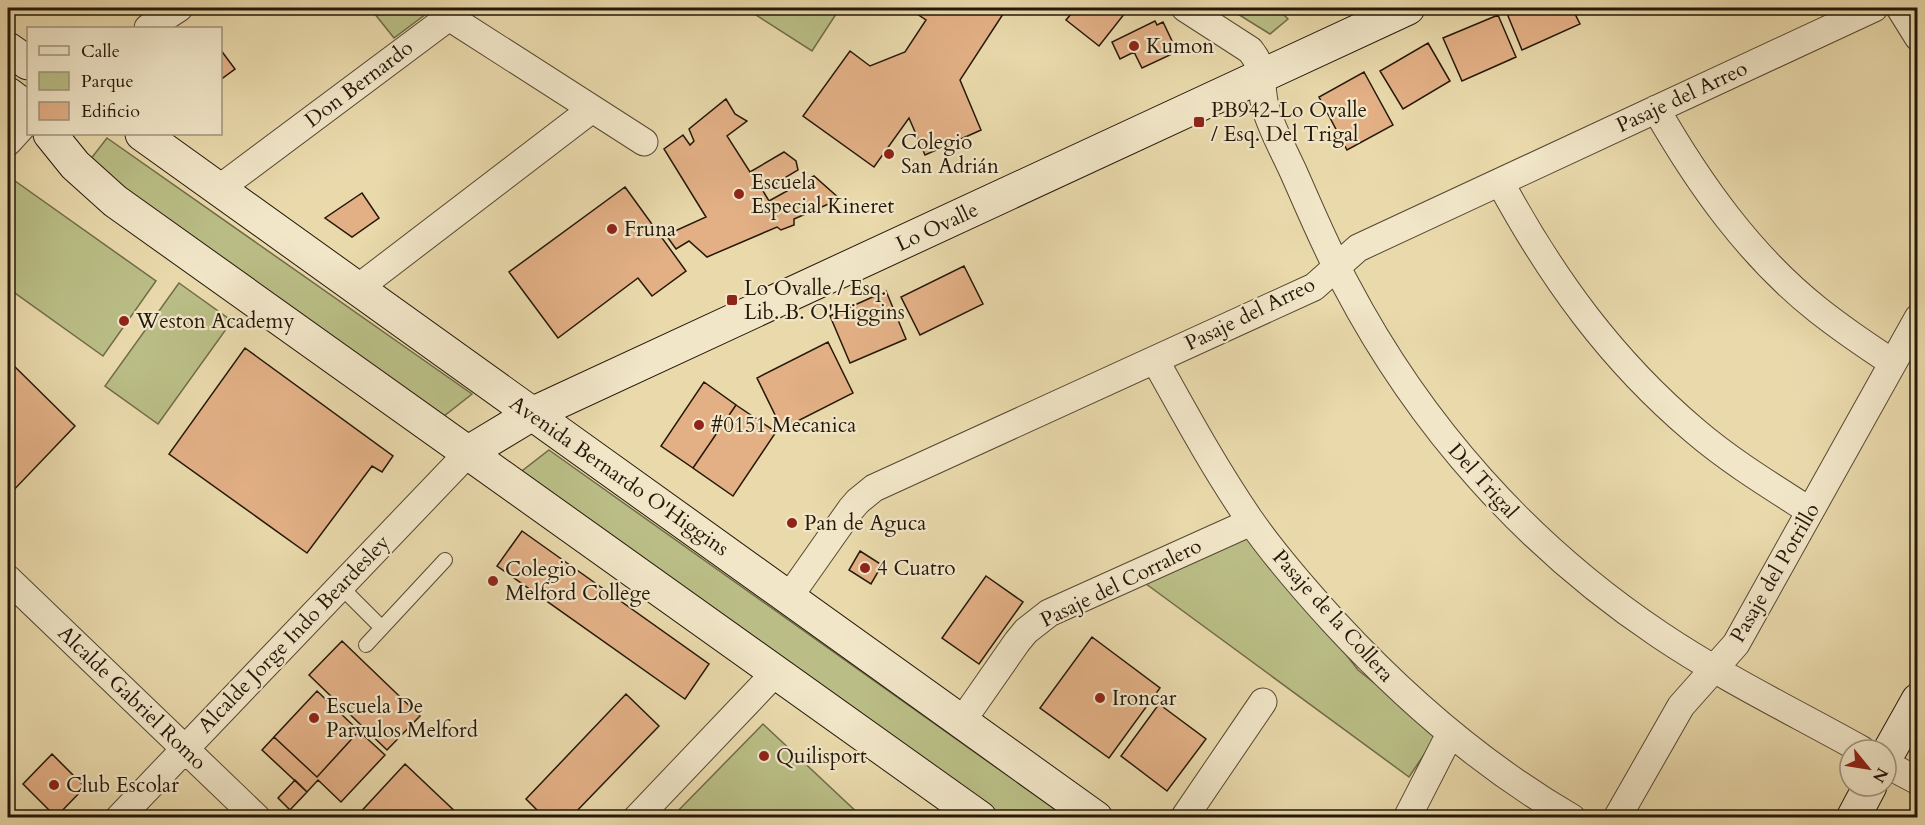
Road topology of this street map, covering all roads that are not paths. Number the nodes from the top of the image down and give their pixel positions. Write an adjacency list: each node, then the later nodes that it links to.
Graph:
1 (179, 8): 6 (street)
2 (1185, 8): 10 (street)
3 (1408, 8): 10 (main road, Lo Ovalle)
4 (1874, 8): 14 (street, Pasaje del Arreo)
5 (1900, 8): 7 (street)
6 (150, 27)
7 (1917, 37)
8 (8, 49): 9 (main road)
9 (27, 62)
10 (1262, 75): 22 (street, Del Trigal); 27 (main road, Lo Ovalle)
11 (8, 94): 12 (main road)
12 (27, 108)
13 (592, 109): 19 (street, Don Bernardo); 21 (street, Don Bernardo); 23 (street)
14 (1656, 109): 20 (street, Pasaje del Arreo); 26 (street)
15 (27, 121): 18 (street)
16 (51, 135): 28 (main road)
17 (143, 135): 21 (main road, Avenida Bernardo O'Higgins)
18 (8, 142)
19 (644, 142)
20 (1500, 182): 22 (street, Pasaje del Arreo); 29 (street)
21 (220, 188): 23 (main road, Avenida Bernardo O'Higgins)
22 (1336, 267): 25 (street, Pasaje del Arreo); 37 (street, Del Trigal)
23 (358, 288): 27 (main road, Avenida Bernardo O'Higgins)
24 (1917, 318): 26 (street, Pasaje del Potrillo)
25 (1155, 360): 30 (street, Pasaje de la Collera); 34 (street, Pasaje del Arreo)
26 (1893, 363): 29 (street, Pasaje del Potrillo)
27 (532, 414): 28 (main road, Lo Ovalle); 34 (main road, Avenida Bernardo O'Higgins)
28 (469, 452): 33 (street, Alcalde Jorge Indo Beardesley); 38 (main road)
29 (1810, 511): 37 (street, Pasaje del Potrillo)
30 (1251, 522): 41 (street, Pasaje del Corralero); 42 (street, Pasaje de la Collera)
31 (445, 560): 35 (lane)
32 (8, 579): 45 (street, Alcalde Gabriel Romo)
33 (340, 586): 35 (lane); 45 (street, Alcalde Jorge Indo Beardesley)
34 (789, 597): 41 (main road, Avenida Bernardo O'Higgins)
35 (382, 628): 36 (lane)
36 (366, 645)
37 (1713, 669): 43 (street, Del Trigal); 57 (street, Pasaje del Potrillo)
38 (776, 672): 51 (street); 52 (main road)
39 (1917, 700): 44 (main road)
40 (1263, 702): 54 (street)
41 (962, 721): 53 (main road, Avenida Bernardo O'Higgins)
42 (1450, 734): 55 (street); 56 (street, Pasaje de la Collera)
43 (1840, 738)
44 (1896, 738)
45 (185, 749): 49 (street, Alcalde Jorge Indo Beardesley); 50 (street, Alcalde Gabriel Romo)
46 (1898, 771): 47 (street)
47 (1917, 781)
48 (1864, 798): 58 (main road)
49 (119, 818)
50 (257, 818)
51 (637, 818)
52 (980, 818)
53 (1096, 818)
54 (1184, 818)
55 (1407, 818)
56 (1572, 818)
57 (1617, 818)
58 (1853, 818)

